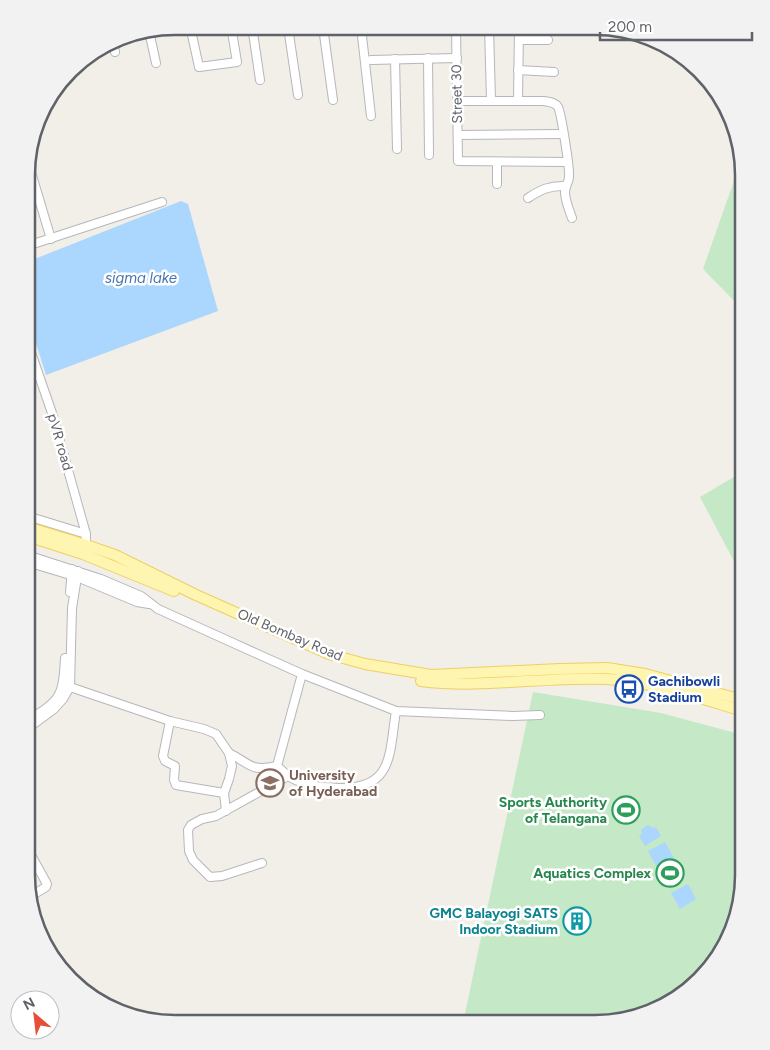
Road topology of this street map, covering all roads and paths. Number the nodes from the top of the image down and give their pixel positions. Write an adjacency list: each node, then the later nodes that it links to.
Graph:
1 (192, 35): 2 (street)
2 (232, 35)
3 (253, 35): 20 (street)
4 (289, 35): 21 (street)
5 (324, 35): 22 (street)
6 (365, 35): 26 (street)
7 (456, 35): 14 (street, Street 30)
8 (490, 35): 23 (street)
9 (519, 35): 11 (street)
10 (150, 37): 17 (street)
11 (519, 40): 12 (street); 18 (street)
12 (548, 40)
13 (428, 58): 14 (street); 15 (street); 30 (street)
14 (457, 58): 24 (street, Street 30)
15 (395, 59): 16 (street); 29 (street)
16 (372, 60)
17 (156, 63)
18 (518, 70): 19 (street); 25 (street)
19 (554, 72)
20 (260, 80)
21 (298, 95)
22 (333, 100)
23 (491, 100): 24 (street); 25 (street)
24 (457, 101): 28 (street, Street 30)
25 (518, 101): 27 (street)
26 (371, 116)
27 (563, 134): 28 (street); 32 (street)
28 (458, 135): 31 (street, Street 30)
29 (397, 149)
30 (429, 155)
31 (497, 162): 32 (street); 33 (street)
32 (568, 162): 35 (street)
33 (497, 184)
34 (35, 185): 39 (street)
35 (566, 186): 36 (street); 38 (street)
36 (528, 198)
37 (162, 202): 39 (street)
38 (572, 218)
39 (51, 239): 40 (street)
40 (35, 244)
41 (35, 364): 45 (street, pVR road)
42 (35, 519): 45 (street)
43 (35, 529): 45 (main road, Old Bombay Road)
44 (35, 539): 52 (main road, Old Bombay Road)
45 (86, 539): 51 (main road, Old Bombay Road)
46 (35, 558): 48 (street)
47 (35, 564): 48 (street)
48 (75, 573): 49 (street); 50 (street); 55 (street)
49 (302, 674): 53 (street); 59 (street)
50 (70, 687): 56 (street); 57 (street)
51 (735, 698)
52 (735, 709)
53 (396, 711): 54 (street); 60 (street)
54 (540, 714)
55 (35, 715)
56 (170, 721): 58 (street); 61 (street)
57 (35, 723)
58 (229, 753): 59 (street); 61 (street)
59 (277, 766): 60 (street)
60 (288, 776): 62 (street)
61 (224, 793): 62 (street)
62 (226, 811): 64 (street)
63 (35, 862): 65 (street)
64 (262, 863)
65 (36, 893)

